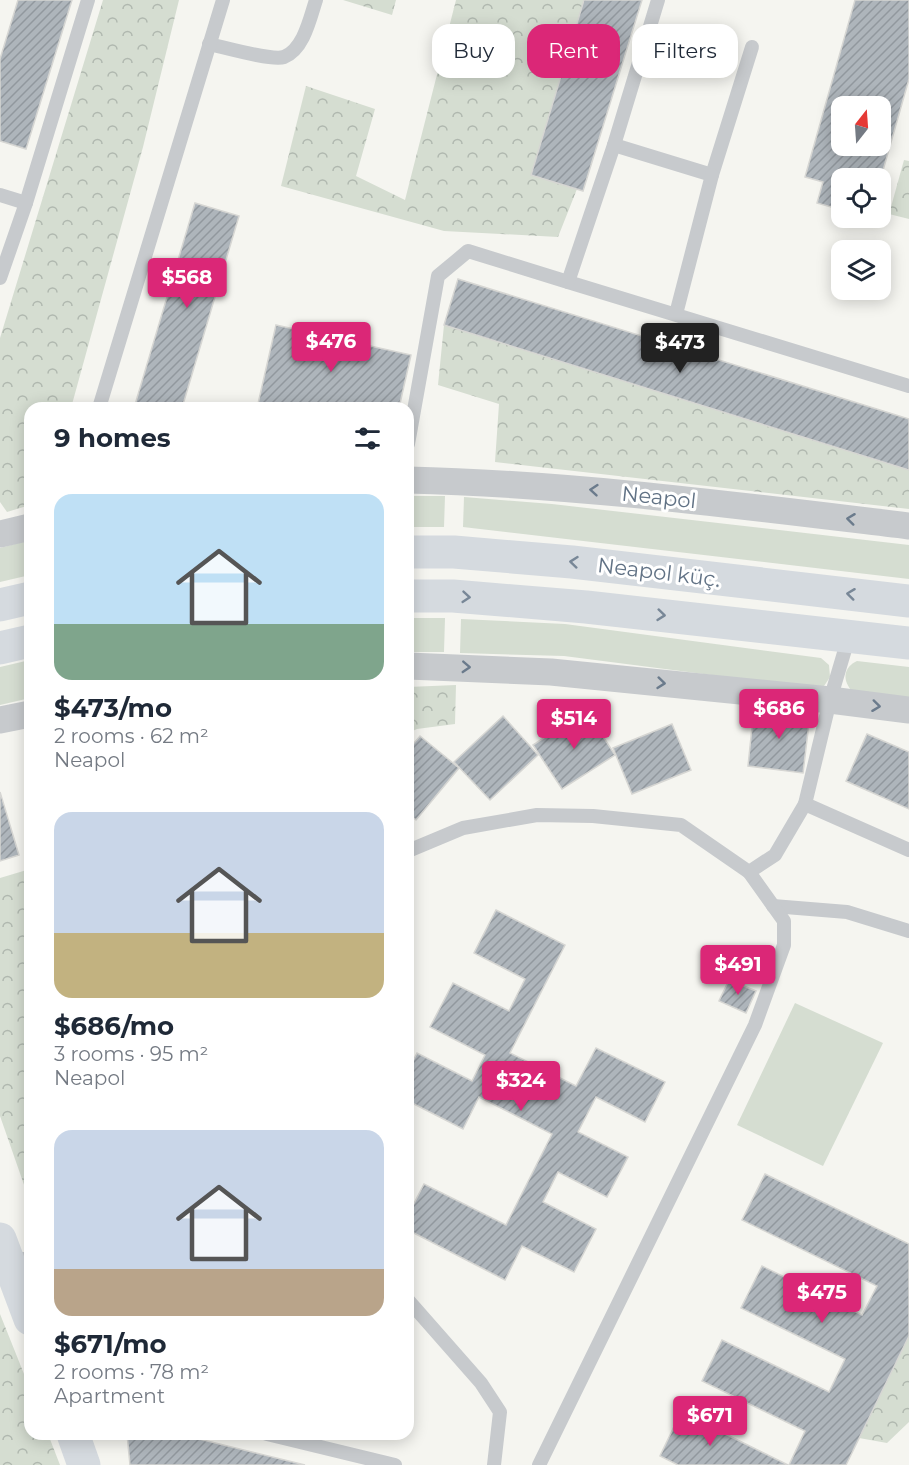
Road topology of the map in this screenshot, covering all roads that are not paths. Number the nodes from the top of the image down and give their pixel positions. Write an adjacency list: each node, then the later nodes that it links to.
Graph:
1 (88, 0): 10 (lane)
2 (223, 0): 5 (lane)
3 (316, 0): 5 (lane)
4 (658, 0): 7 (lane)
5 (209, 44): 15 (lane)
6 (752, 47): 8 (lane)
7 (614, 145): 8 (lane); 12 (lane)
8 (712, 175): 13 (lane)
9 (0, 195): 10 (lane)
10 (26, 203): 11 (lane)
11 (0, 278)
12 (568, 282): 13 (lane); 16 (lane)
13 (676, 314): 14 (lane)
14 (909, 386)
15 (101, 402)
16 (414, 410)
17 (414, 480): 18 (street, Neapol, one-way to 17)
18 (909, 526)
19 (24, 528): 20 (street)
20 (0, 534)
21 (414, 552): 24 (main road, Neapol küç., one-way to 21)
22 (414, 596): 26 (main road, Neapol küç., one-way to 26)
23 (24, 599): 25 (main road)
24 (909, 601)
25 (0, 605)
26 (849, 636): 28 (main road, Neapol küç.); 31 (lane)
27 (24, 642): 29 (main road)
28 (909, 643)
29 (0, 648)
30 (414, 666): 31 (street, one-way to 31)
31 (830, 700): 32 (street, one-way to 32); 35 (lane)
32 (909, 710)
33 (24, 715): 34 (street)
34 (0, 720)
35 (805, 804): 37 (lane); 38 (lane)
36 (414, 848): 38 (lane)
37 (909, 850)
38 (749, 872): 39 (lane)
39 (773, 906): 40 (lane); 49 (lane)
40 (909, 931)
41 (13, 1252): 42 (main road)
42 (24, 1295)
43 (414, 1307): 48 (lane)
44 (74, 1440): 46 (main road)
45 (292, 1440): 47 (lane)
46 (84, 1465)
47 (395, 1465)
48 (494, 1465)
49 (539, 1465)

